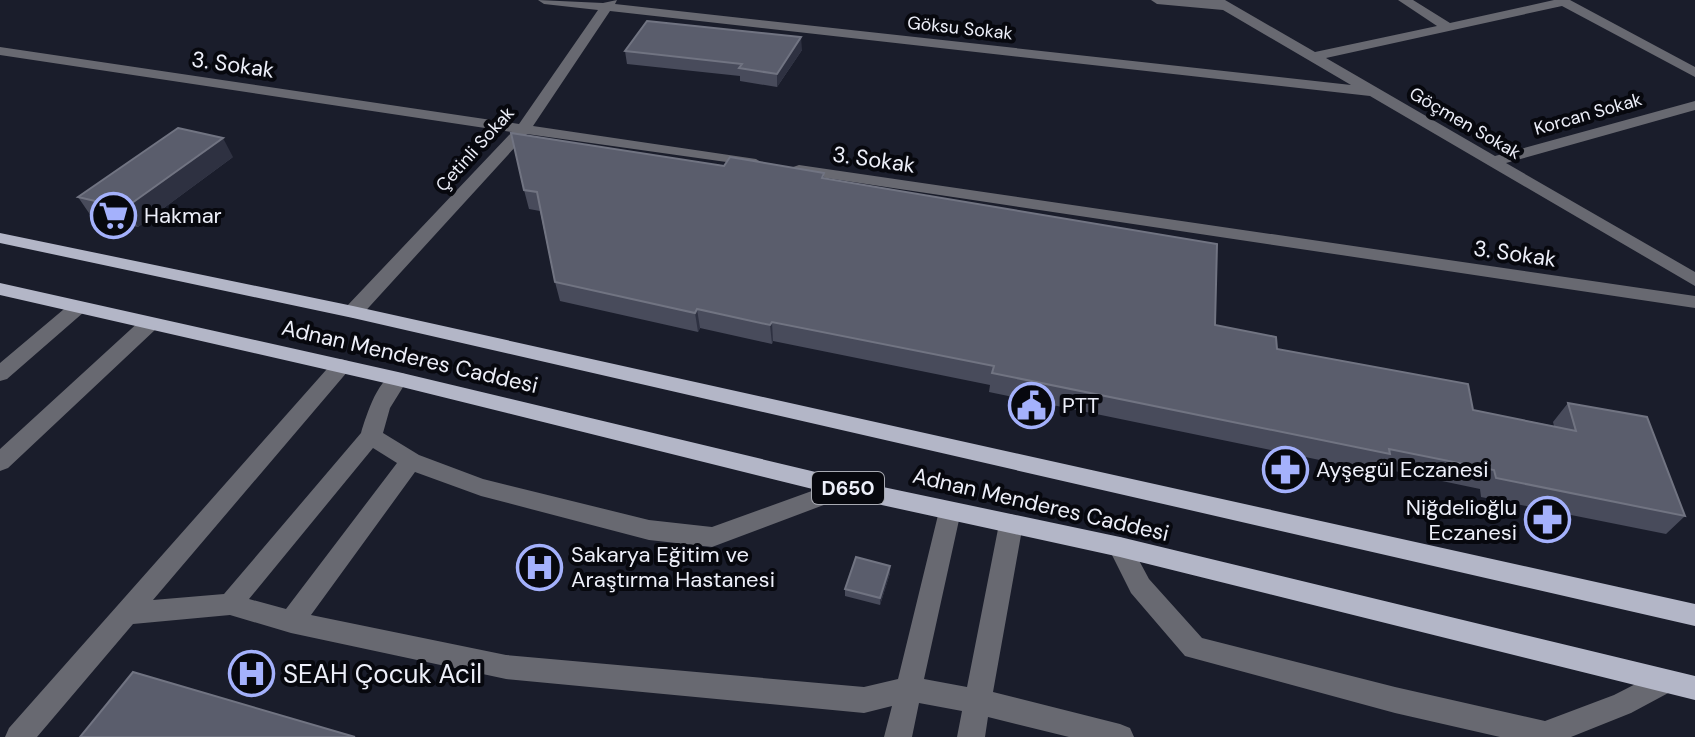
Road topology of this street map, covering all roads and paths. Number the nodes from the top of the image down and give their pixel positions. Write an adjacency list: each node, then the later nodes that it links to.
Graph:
1 (544, 0): 5 (street, Göksu Sokak)
2 (1157, 0): 6 (street)
3 (1404, 0): 7 (street)
4 (1561, 1): 7 (street); 10 (street)
5 (608, 3): 11 (street, Göksu Sokak); 13 (street, Çetinli Sokak)
6 (1221, 3): 9 (street, Göçmen Sokak)
7 (1448, 27): 9 (street)
8 (0, 51): 13 (street, 3. Sokak)
9 (1312, 57): 11 (street, Göçmen Sokak)
10 (1695, 73)
11 (1373, 92): 14 (street, Göçmen Sokak)
12 (1695, 105): 14 (street, Korcan Sokak)
13 (523, 130): 18 (street, 3. Sokak); 20 (street, Çetinli Sokak)
14 (1492, 162): 16 (street, Göçmen Sokak)
15 (0, 238): 20 (main road, Adnan Menderes Caddesi)
16 (1695, 280)
17 (0, 289): 19 (main road, Adnan Menderes Caddesi / D650)
18 (1695, 302)
19 (77, 308): 21 (main road, Adnan Menderes Caddesi / D650); 23 (street)
20 (353, 312): 34 (main road, Adnan Menderes Caddesi)
21 (149, 324): 22 (main road, Adnan Menderes Caddesi / D650); 27 (street)
22 (341, 366): 24 (main road, Adnan Menderes Caddesi / D650); 33 (street)
23 (0, 374)
24 (398, 379): 25 (street); 28 (main road, Adnan Menderes Caddesi / D650)
25 (371, 436): 26 (street); 32 (street)
26 (411, 461): 28 (street); 35 (street)
27 (0, 462)
28 (845, 488): 29 (main road, Adnan Menderes Caddesi / D650)
29 (950, 511): 30 (main road, Adnan Menderes Caddesi / D650); 38 (street)
30 (1011, 524): 31 (main road, Adnan Menderes Caddesi / D650); 39 (street)
31 (1120, 547): 36 (main road, Adnan Menderes Caddesi / D650); 36 (street)
32 (230, 604): 33 (street); 35 (street)
33 (124, 614): 41 (street)
34 (1695, 615)
35 (291, 622): 38 (street)
36 (1663, 682): 37 (main road, Adnan Menderes Caddesi / D650)
37 (1695, 688)
38 (909, 689): 39 (street); 42 (street)
39 (977, 701): 40 (street); 43 (street)
40 (1104, 735)
41 (19, 737)
42 (898, 737)
43 (971, 737)

